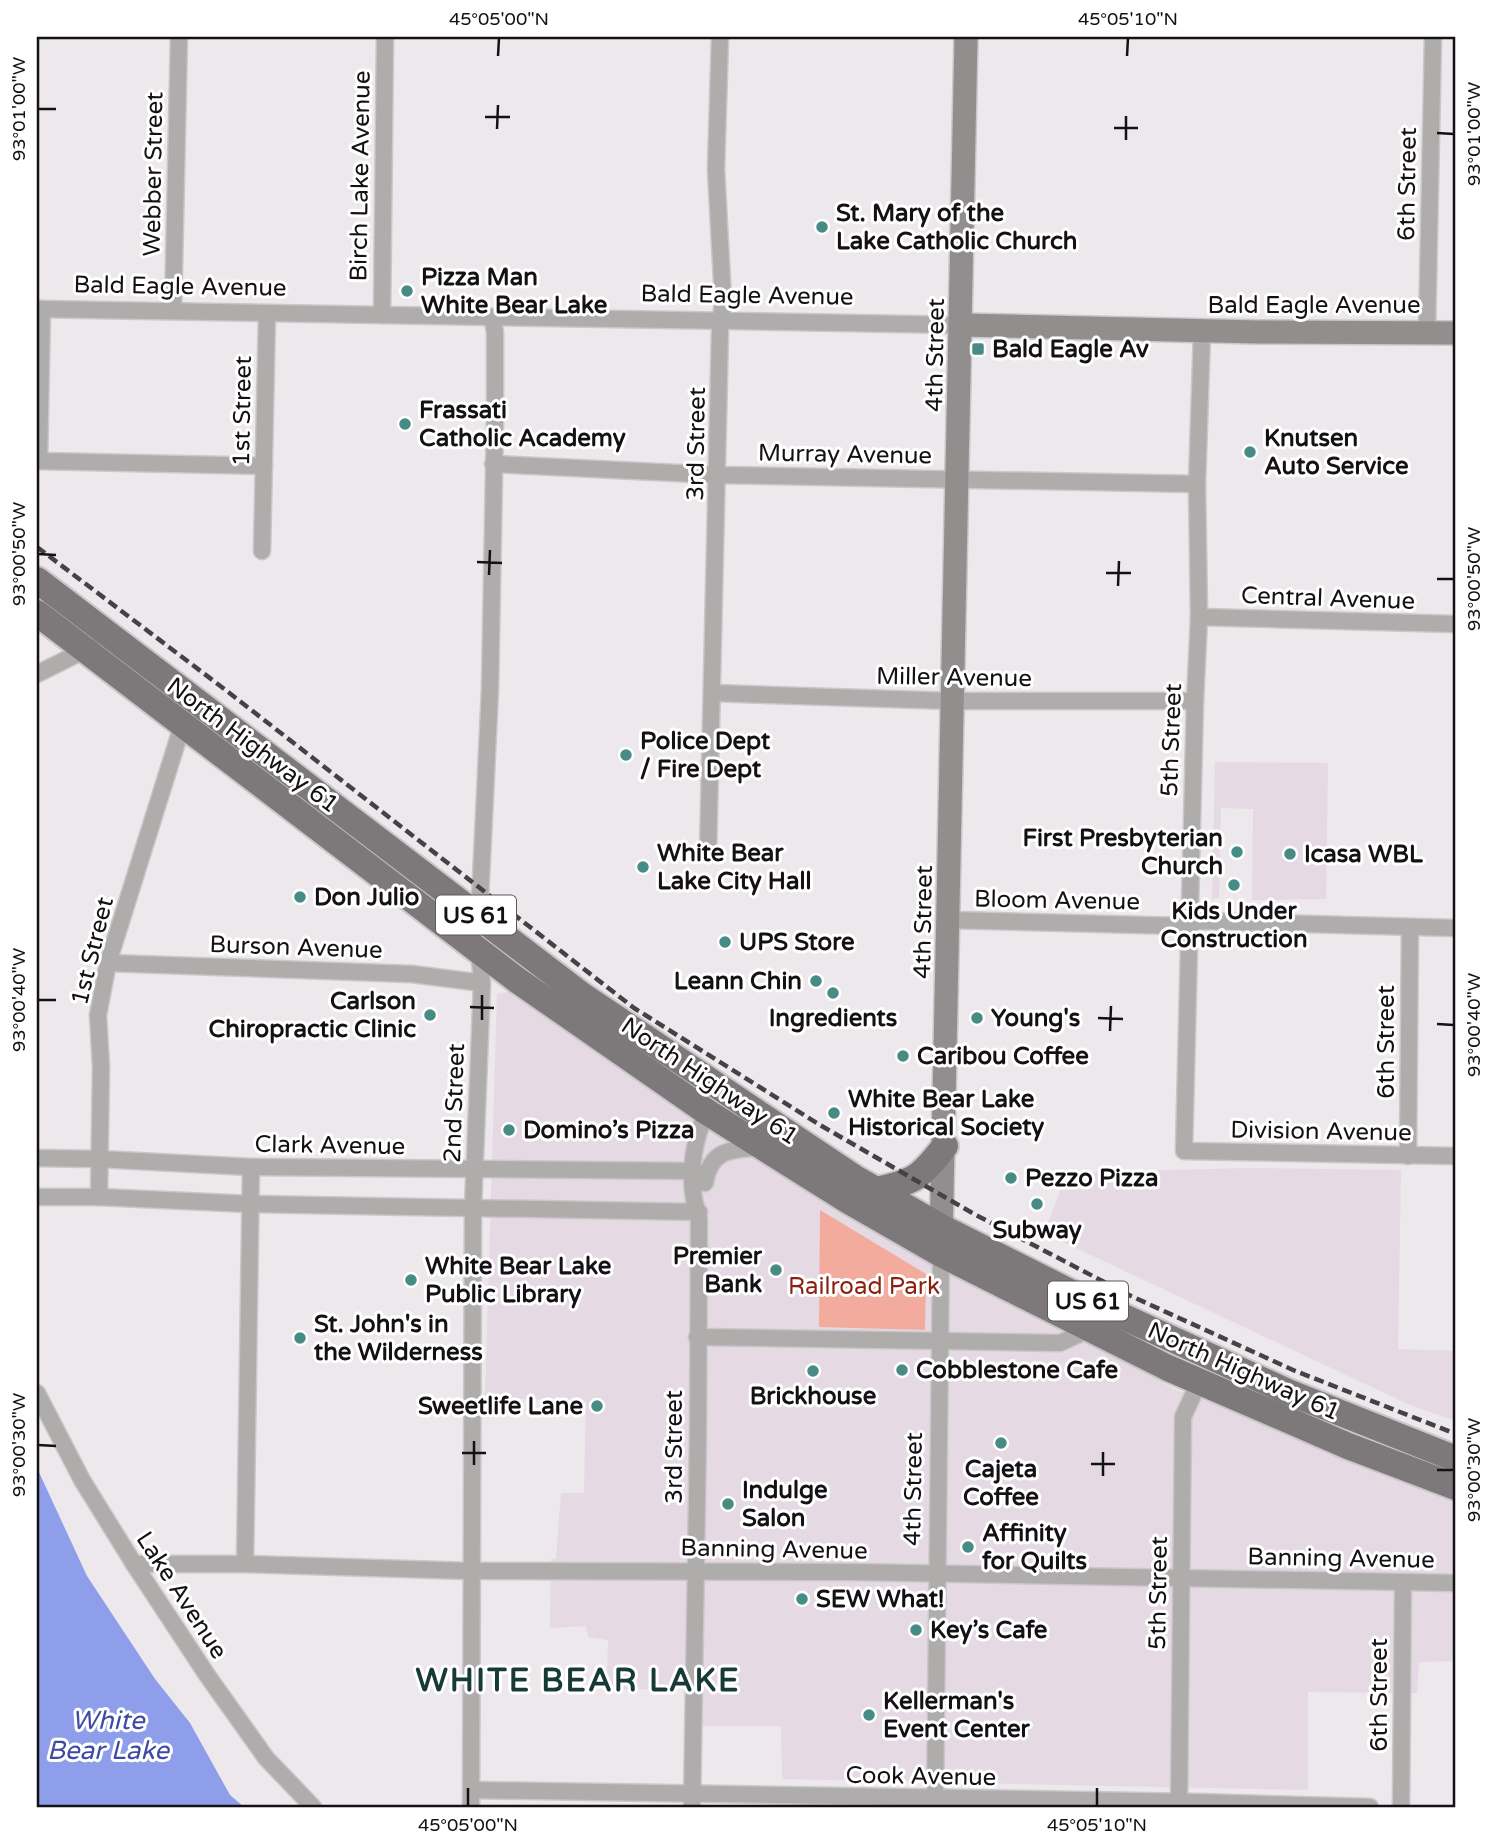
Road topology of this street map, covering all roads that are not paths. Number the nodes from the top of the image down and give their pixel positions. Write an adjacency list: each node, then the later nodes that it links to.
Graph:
1 (179, 37): 7 (street, Webber Street)
2 (385, 37): 9 (street, Birch Lake Avenue)
3 (720, 37): 11 (street, 3rd Street)
4 (966, 37): 12 (street, 4th Street)
5 (1433, 37): 14 (street, 6th Street)
6 (39, 309): 7 (street, Bald Eagle Avenue); 17 (street)
7 (173, 311): 8 (street, Bald Eagle Avenue)
8 (267, 313): 9 (street, Bald Eagle Avenue); 17 (street, 1st Street)
9 (382, 315): 10 (street, Bald Eagle Avenue)
10 (492, 318): 11 (street, Bald Eagle Avenue); 16 (street, 2nd Street)
11 (720, 320): 12 (street, Bald Eagle Avenue); 18 (street, 3rd Street)
12 (961, 325): 13 (street, Bald Eagle Avenue); 19 (street, 4th Street)
13 (1202, 331): 14 (street, Bald Eagle Avenue); 20 (street, 5th Street)
14 (1427, 332): 15 (street, Bald Eagle Avenue)
15 (1456, 333)
16 (493, 464): 18 (street, Murray Avenue); 34 (street, 2nd Street)
17 (264, 466): 21 (street, 1st Street)
18 (718, 475): 19 (street, Murray Avenue); 29 (street, 3rd Street)
19 (959, 478): 20 (street, Murray Avenue); 30 (street, 4th Street)
20 (1197, 484): 24 (street, 5th Street)
21 (262, 551)
22 (37, 580): 26 (main road, North Highway 61 / US 61)
23 (37, 613): 27 (main road, North Highway 61 / US 61)
24 (1199, 617): 25 (street, Central Avenue); 31 (street, 5th Street)
25 (1456, 624)
26 (110, 636): 27 (street); 34 (main road, North Highway 61 / US 61)
27 (84, 650): 28 (street); 32 (main road, North Highway 61 / US 61)
28 (37, 674)
29 (713, 692): 30 (street, Miller Avenue); 33 (street, 3rd Street)
30 (952, 701): 31 (street, Miller Avenue); 35 (street, 4th Street)
31 (1195, 701): 36 (street, 5th Street)
32 (183, 723): 39 (main road, North Highway 61 / US 61); 40 (street, 1st Street)
33 (708, 853)
34 (479, 918): 39 (street, 2nd Street); 42 (main road, North Highway 61 / US 61)
35 (949, 920): 36 (street, Bloom Avenue); 44 (street, 4th Street)
36 (1189, 923): 37 (street, Bloom Avenue); 46 (street, 5th Street)
37 (1410, 928): 38 (street, Bloom Avenue); 47 (street, 6th Street)
38 (1456, 928)
39 (479, 953): 41 (street, 2nd Street); 43 (main road, North Highway 61 / US 61)
40 (108, 963): 41 (street, Burson Avenue); 50 (street, 1st Street)
41 (482, 983): 52 (street, 2nd Street)
42 (749, 1107): 43 (main road); 54 (main road, North Highway 61 / US 61)
43 (707, 1112): 45 (main road, North Highway 61 / US 61); 53 (street, 3rd Street)
44 (945, 1146): 54 (main road); 60 (street, 4th Street)
45 (764, 1147): 53 (street); 61 (main road, North Highway 61 / US 61)
46 (1184, 1151): 47 (street, Division Avenue)
47 (1408, 1156): 48 (street, Division Avenue)
48 (1456, 1156)
49 (37, 1158): 50 (street, Clark Avenue)
50 (99, 1159): 51 (street, Clark Avenue); 55 (street, 1st Street)
51 (251, 1167): 52 (street, Clark Avenue); 57 (street)
52 (473, 1170): 53 (street, Clark Avenue); 58 (street, 2nd Street)
53 (700, 1173): 59 (street, 3rd Street)
54 (875, 1190): 60 (main road, North Highway 61 / US 61)
55 (99, 1197): 56 (street); 57 (street)
56 (37, 1198)
57 (250, 1204): 58 (street); 71 (street)
58 (473, 1208): 59 (street); 73 (street, 2nd Street)
59 (699, 1212): 63 (street, 3rd Street)
60 (941, 1227): 61 (street, 4th Street); 65 (main road, North Highway 61 / US 61)
61 (941, 1254): 62 (main road, North Highway 61 / US 61); 64 (street, 4th Street)
62 (1088, 1330): 64 (street); 66 (main road, North Highway 61 / US 61)
63 (697, 1337): 64 (street); 72 (street, 3rd Street)
64 (941, 1342): 74 (street, 4th Street)
65 (1237, 1370): 66 (main road); 68 (main road, North Highway 61 / US 61)
66 (1199, 1382): 69 (main road, North Highway 61 / US 61); 75 (street, 5th Street)
67 (37, 1393): 70 (street, Lake Avenue)
68 (1456, 1459)
69 (1456, 1488)
70 (134, 1564): 71 (street, Banning Avenue); 82 (street, Lake Avenue)
71 (246, 1564): 73 (street, Banning Avenue)
72 (695, 1570): 73 (street, Banning Avenue); 74 (street, Banning Avenue); 79 (street, 3rd Street)
73 (470, 1571): 78 (street, 2nd Street)
74 (939, 1575): 75 (street, Banning Avenue); 80 (street, 4th Street)
75 (1181, 1578): 76 (street, Banning Avenue); 81 (street, 5th Street)
76 (1403, 1583): 77 (street, Banning Avenue); 85 (street, 6th Street)
77 (1456, 1583)
78 (472, 1790): 79 (street, Cook Avenue); 83 (street, 2nd Street)
79 (692, 1801): 80 (street, Cook Avenue)
80 (935, 1803): 81 (street, Cook Avenue)
81 (1179, 1804): 84 (street, Cook Avenue)
82 (313, 1807)
83 (471, 1807)
84 (1370, 1807)
85 (1401, 1807)

